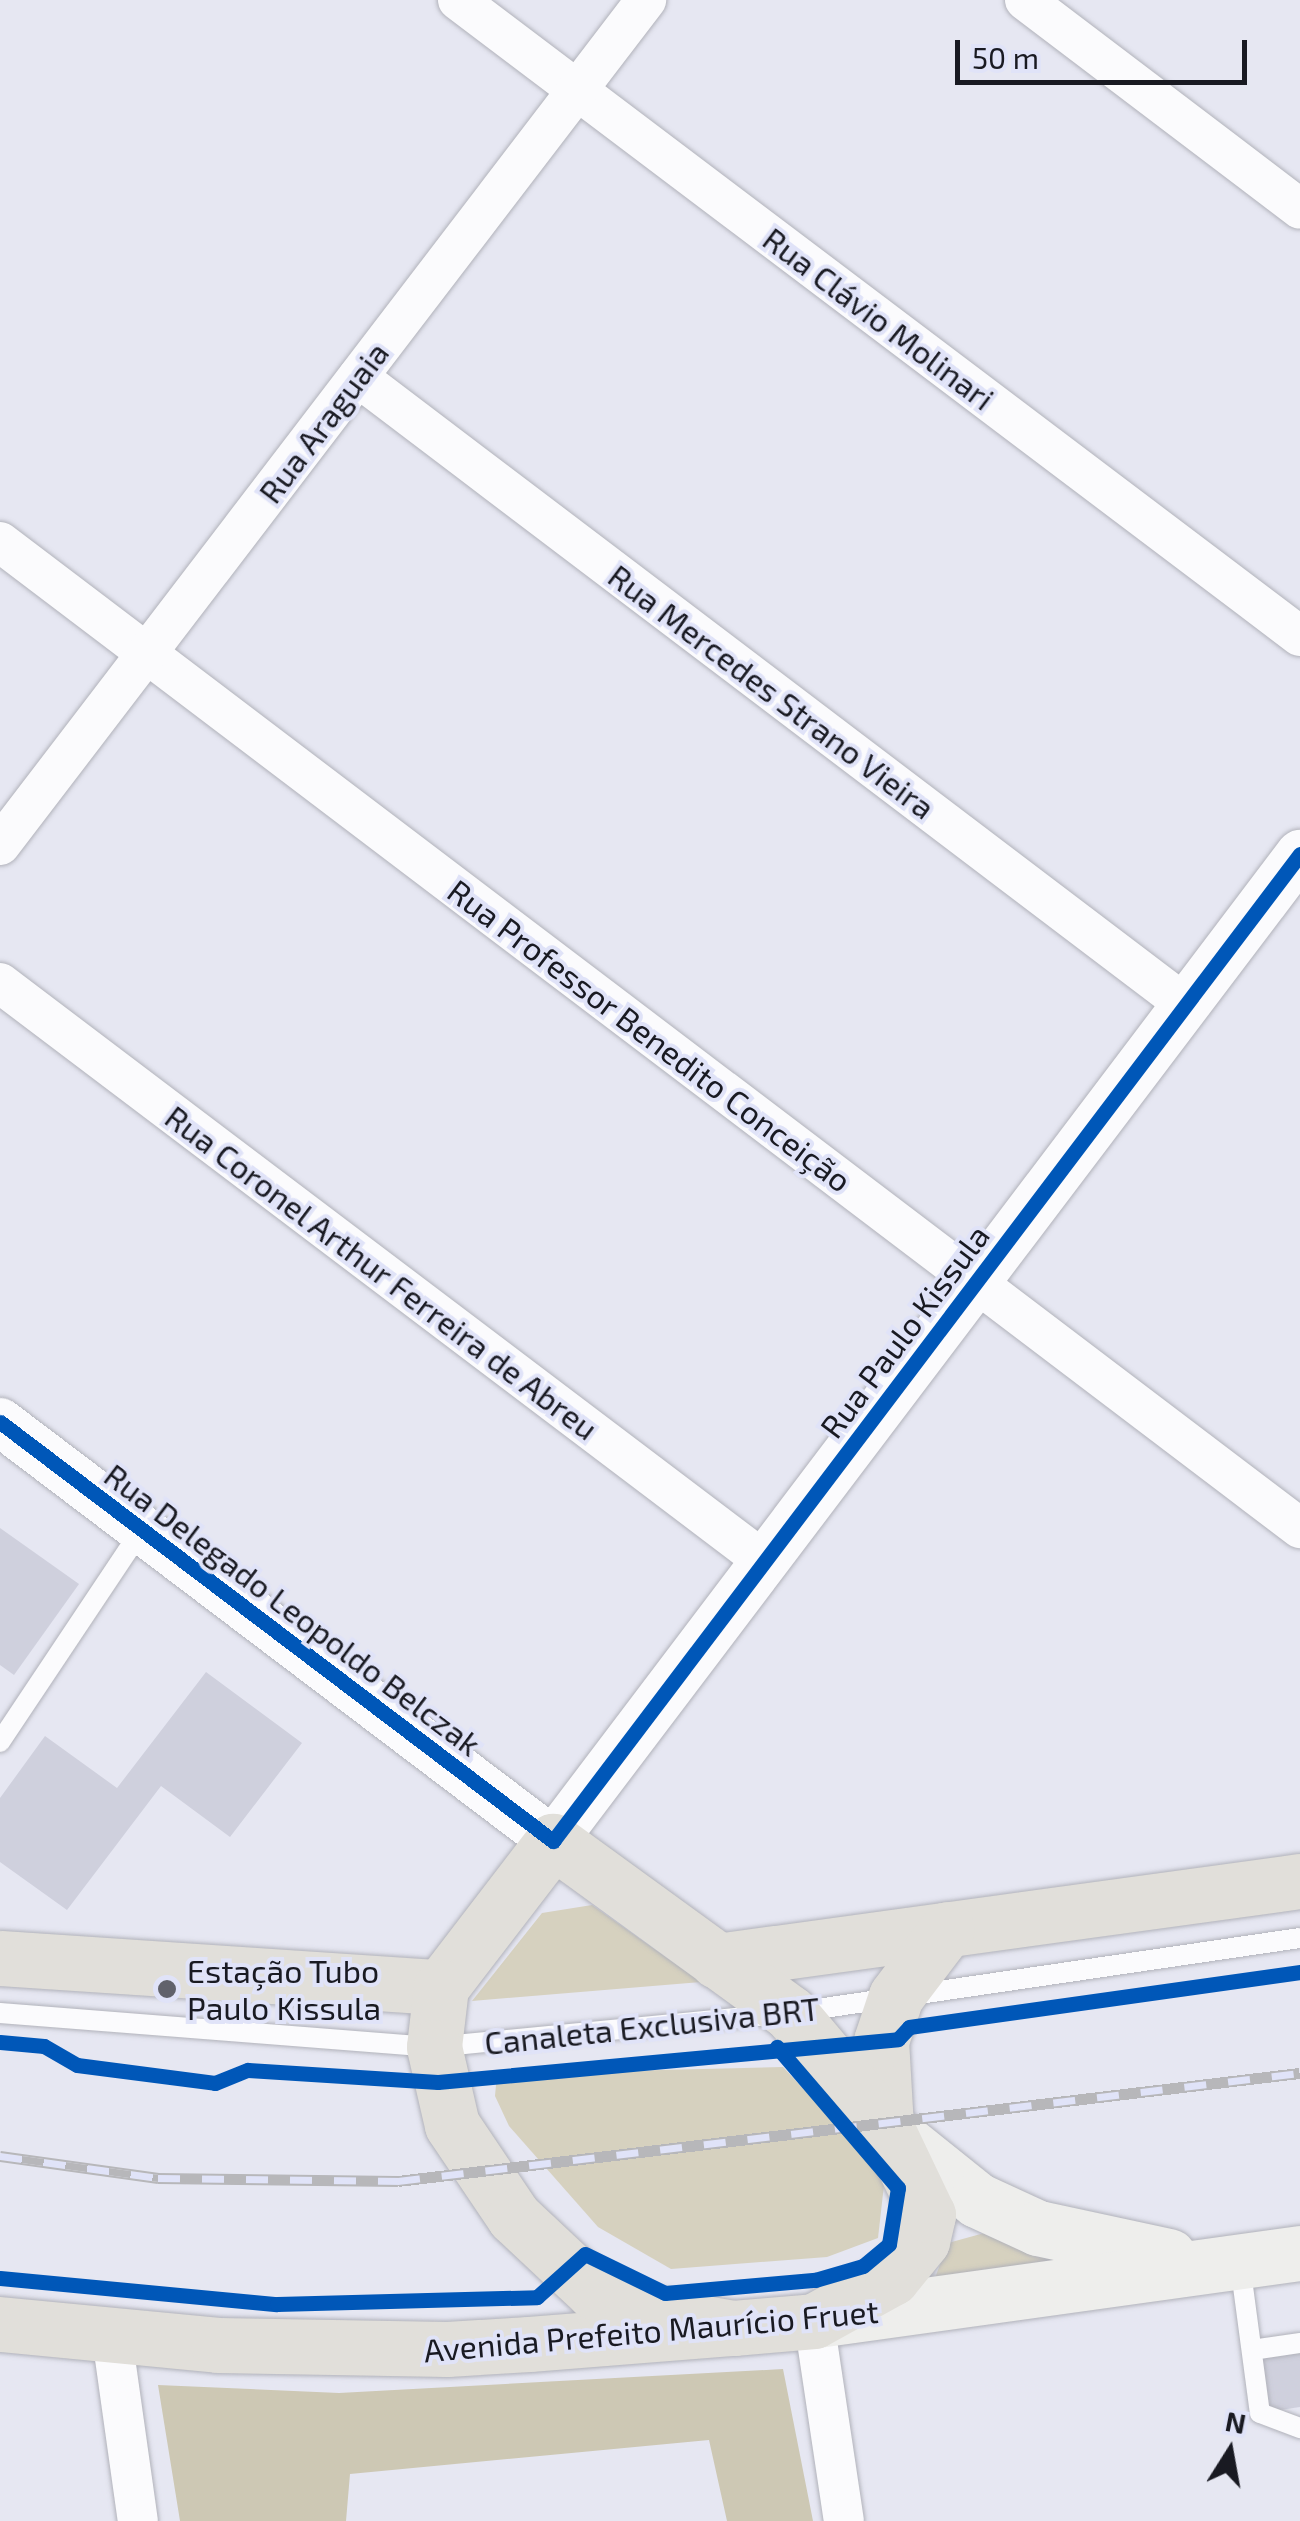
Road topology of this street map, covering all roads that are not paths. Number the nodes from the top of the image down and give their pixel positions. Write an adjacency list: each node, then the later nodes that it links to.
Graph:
1 (458, 0): 4 (street, Rua Clávio Molinari)
2 (646, 0): 4 (street, Rua Araguaia)
3 (1024, 0): 5 (street)
4 (577, 90): 6 (street, Rua Araguaia); 8 (street, Rua Clávio Molinari)
5 (1300, 209)
6 (358, 376): 9 (street, Rua Araguaia); 13 (street, Rua Mercedes Strano Vieira)
7 (0, 542): 9 (street, Rua Professor Benedito Conceição)
8 (1300, 636)
9 (147, 653): 10 (street, Rua Araguaia); 14 (street, Rua Professor Benedito Conceição)
10 (0, 845)
11 (1300, 854): 13 (street, Rua Paulo Kissula)
12 (0, 983): 18 (street, Rua Coronel Arthur Ferreira de Abreu)
13 (1186, 1005): 14 (street, Rua Paulo Kissula)
14 (976, 1282): 16 (street, Rua Professor Benedito Conceição); 18 (street, Rua Paulo Kissula)
15 (0, 1422): 17 (street, Rua Delegado Leopoldo Belczak)
16 (1300, 1528)
17 (142, 1529): 19 (lane); 20 (street, Rua Delegado Leopoldo Belczak)
18 (764, 1562): 20 (street, Rua Paulo Kissula)
19 (0, 1742)
20 (553, 1841): 25 (main road, Rua Delegado Leopoldo Belczak); 26 (main road, Rua Paulo Kissula)
21 (1300, 1881): 22 (main road)
22 (947, 1929): 25 (main road); 27 (main road)
23 (1300, 1938): 27 (lane, Canaleta Exclusiva BRT)
24 (0, 1958): 26 (main road)
25 (717, 1961): 29 (main road, Rua Delegado Leopoldo Belczak)
26 (441, 1988): 30 (main road)
27 (896, 1996): 29 (lane, Canaleta Exclusiva BRT); 31 (main road)
28 (0, 2012): 30 (lane, Canaleta Exclusiva BRT)
29 (790, 2013): 30 (lane, Canaleta Exclusiva BRT); 31 (main road, Rua Delegado Leopoldo Belczak)
30 (434, 2046): 35 (main road)
31 (886, 2127): 32 (main road); 33 (main road, Rua Delegado Leopoldo Belczak)
32 (1269, 2258): 33 (main road, Avenida Prefeito Maurício Fruet); 38 (lane)
33 (814, 2320): 35 (main road, Avenida Prefeito Maurício Fruet); 41 (street)
34 (0, 2324): 36 (main road, Avenida Prefeito Maurício Fruet)
35 (733, 2328): 36 (main road, Avenida Prefeito Maurício Fruet)
36 (112, 2337): 40 (street)
37 (1300, 2342): 38 (lane)
38 (1252, 2350): 39 (lane)
39 (1300, 2428)
40 (138, 2521)
41 (844, 2521)

